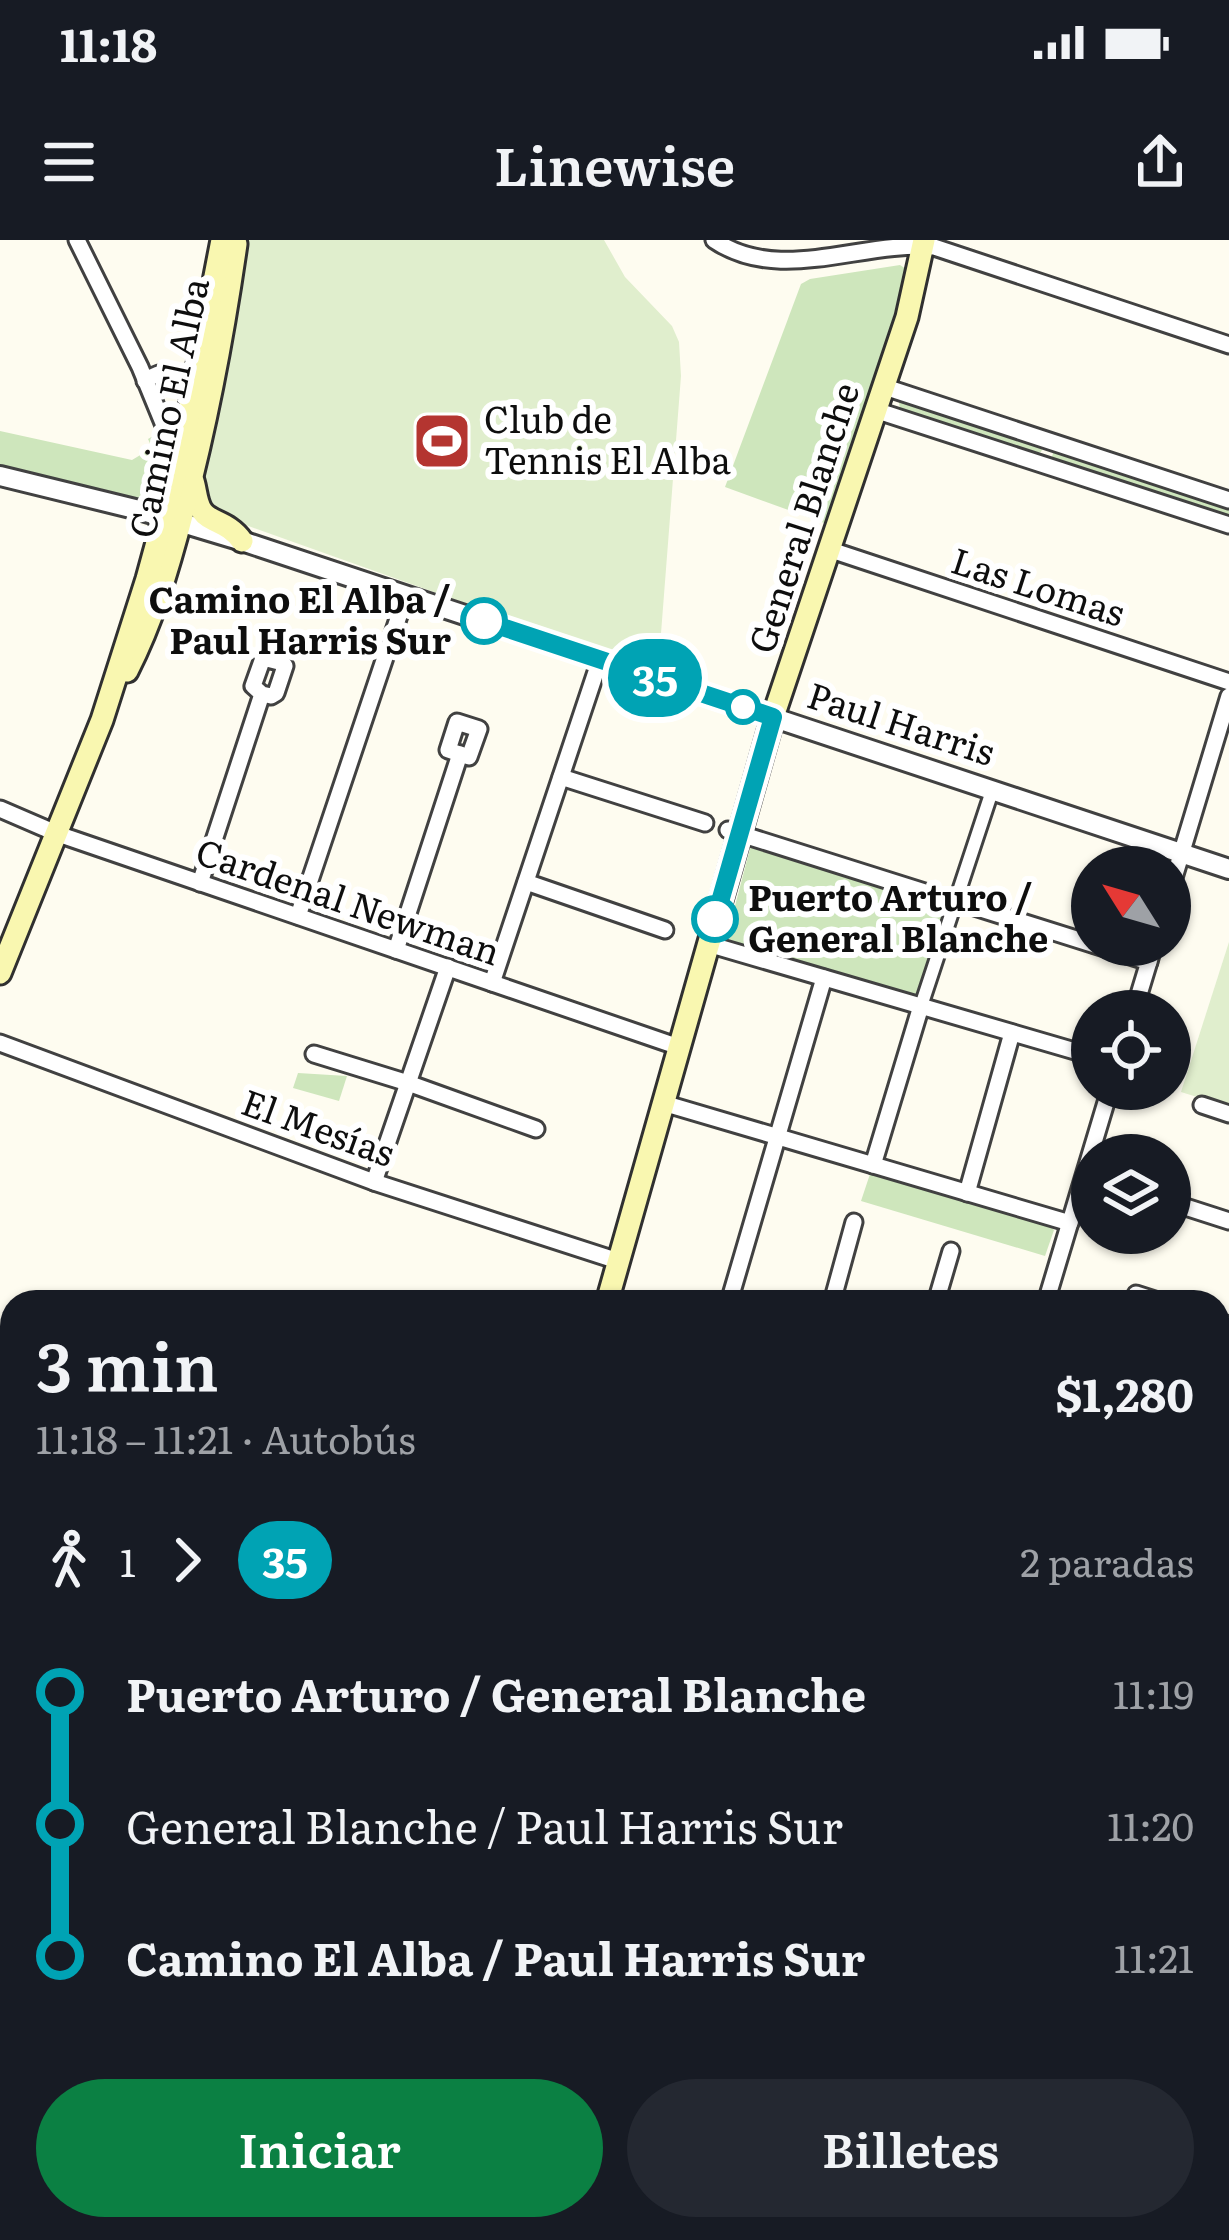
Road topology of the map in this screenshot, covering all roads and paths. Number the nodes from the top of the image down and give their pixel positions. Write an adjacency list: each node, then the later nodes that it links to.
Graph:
1 (77, 240): 8 (street)
2 (222, 240): 7 (main road, Camino El Alba)
3 (236, 240): 11 (main road, Camino El Alba)
4 (714, 240): 5 (street)
5 (924, 243): 6 (street); 9 (main road, General Blanche)
6 (1229, 345)
7 (196, 380): 8 (street); 11 (street); 14 (main road, Camino El Alba)
8 (145, 381): 14 (street)
9 (883, 386): 10 (main road, General Blanche); 12 (street)
10 (875, 410): 13 (street); 20 (main road, General Blanche)
11 (206, 419): 14 (main road, Camino El Alba)
12 (1050, 441): 13 (street); 16 (street)
13 (1042, 463): 18 (street)
14 (186, 469): 17 (main road, Camino El Alba); 19 (main road)
15 (0, 476): 17 (street, Paul Harris)
16 (1229, 500)
17 (173, 520): 19 (street, Paul Harris); 33 (main road, Camino El Alba)
18 (1229, 525)
19 (242, 541): 21 (street, Paul Harris)
20 (829, 549): 23 (street, Las Lomas); 26 (main road, General Blanche)
21 (406, 595): 22 (street, Paul Harris); 42 (street)
22 (600, 660): 26 (street, Paul Harris); 28 (street)
23 (1229, 682)
24 (262, 694): 39 (street)
25 (1229, 696): 35 (street)
26 (773, 717): 29 (street, Paul Harris); 32 (main road, General Blanche)
27 (460, 754): 46 (street)
28 (561, 777): 31 (street); 38 (street)
29 (993, 788): 34 (street, Paul Harris); 51 (street)
30 (0, 809): 33 (street, Cardenal Newman)
31 (705, 823)
32 (734, 832): 40 (street); 45 (main road, General Blanche)
33 (58, 834): 39 (street, Cardenal Newman); 48 (main road, Camino El Alba)
34 (1164, 846)
35 (1184, 846)
36 (1191, 855): 37 (street, Paul Harris)
37 (1229, 869)
38 (526, 882): 43 (street); 50 (street)
39 (200, 883): 42 (street, Cardenal Newman)
40 (934, 895)
41 (965, 904): 44 (street)
42 (298, 916): 46 (street, Cardenal Newman)
43 (665, 930)
44 (1071, 938)
45 (708, 944): 49 (street); 54 (main road, General Blanche)
46 (396, 950): 47 (street, Cardenal Newman)
47 (448, 968): 50 (street, Cardenal Newman); 57 (street)
48 (0, 973)
49 (824, 978): 51 (street); 63 (street)
50 (493, 982): 54 (street, Cardenal Newman)
51 (921, 1006): 52 (street); 64 (street)
52 (1012, 1033): 55 (street); 66 (street)
53 (0, 1043): 65 (street, El Mesías)
54 (679, 1047): 58 (main road, General Blanche)
55 (1071, 1050)
56 (314, 1054): 57 (street)
57 (408, 1083): 62 (street); 65 (street)
58 (663, 1103): 63 (street); 73 (main road, General Blanche)
59 (1202, 1105): 61 (street)
60 (1104, 1110): 71 (street)
61 (1229, 1114)
62 (536, 1129)
63 (778, 1137): 64 (street); 75 (street)
64 (873, 1165): 66 (street)
65 (374, 1182): 73 (street, El Mesías)
66 (967, 1193): 71 (street)
67 (1229, 1202): 69 (street)
68 (1191, 1209): 69 (street)
69 (1226, 1220)
70 (854, 1222): 76 (street)
71 (1070, 1223): 78 (street)
72 (951, 1251): 77 (street)
73 (618, 1262): 74 (main road, General Blanche)
74 (610, 1290)
75 (733, 1290)
76 (835, 1290)
77 (940, 1290)
78 (1050, 1290)

